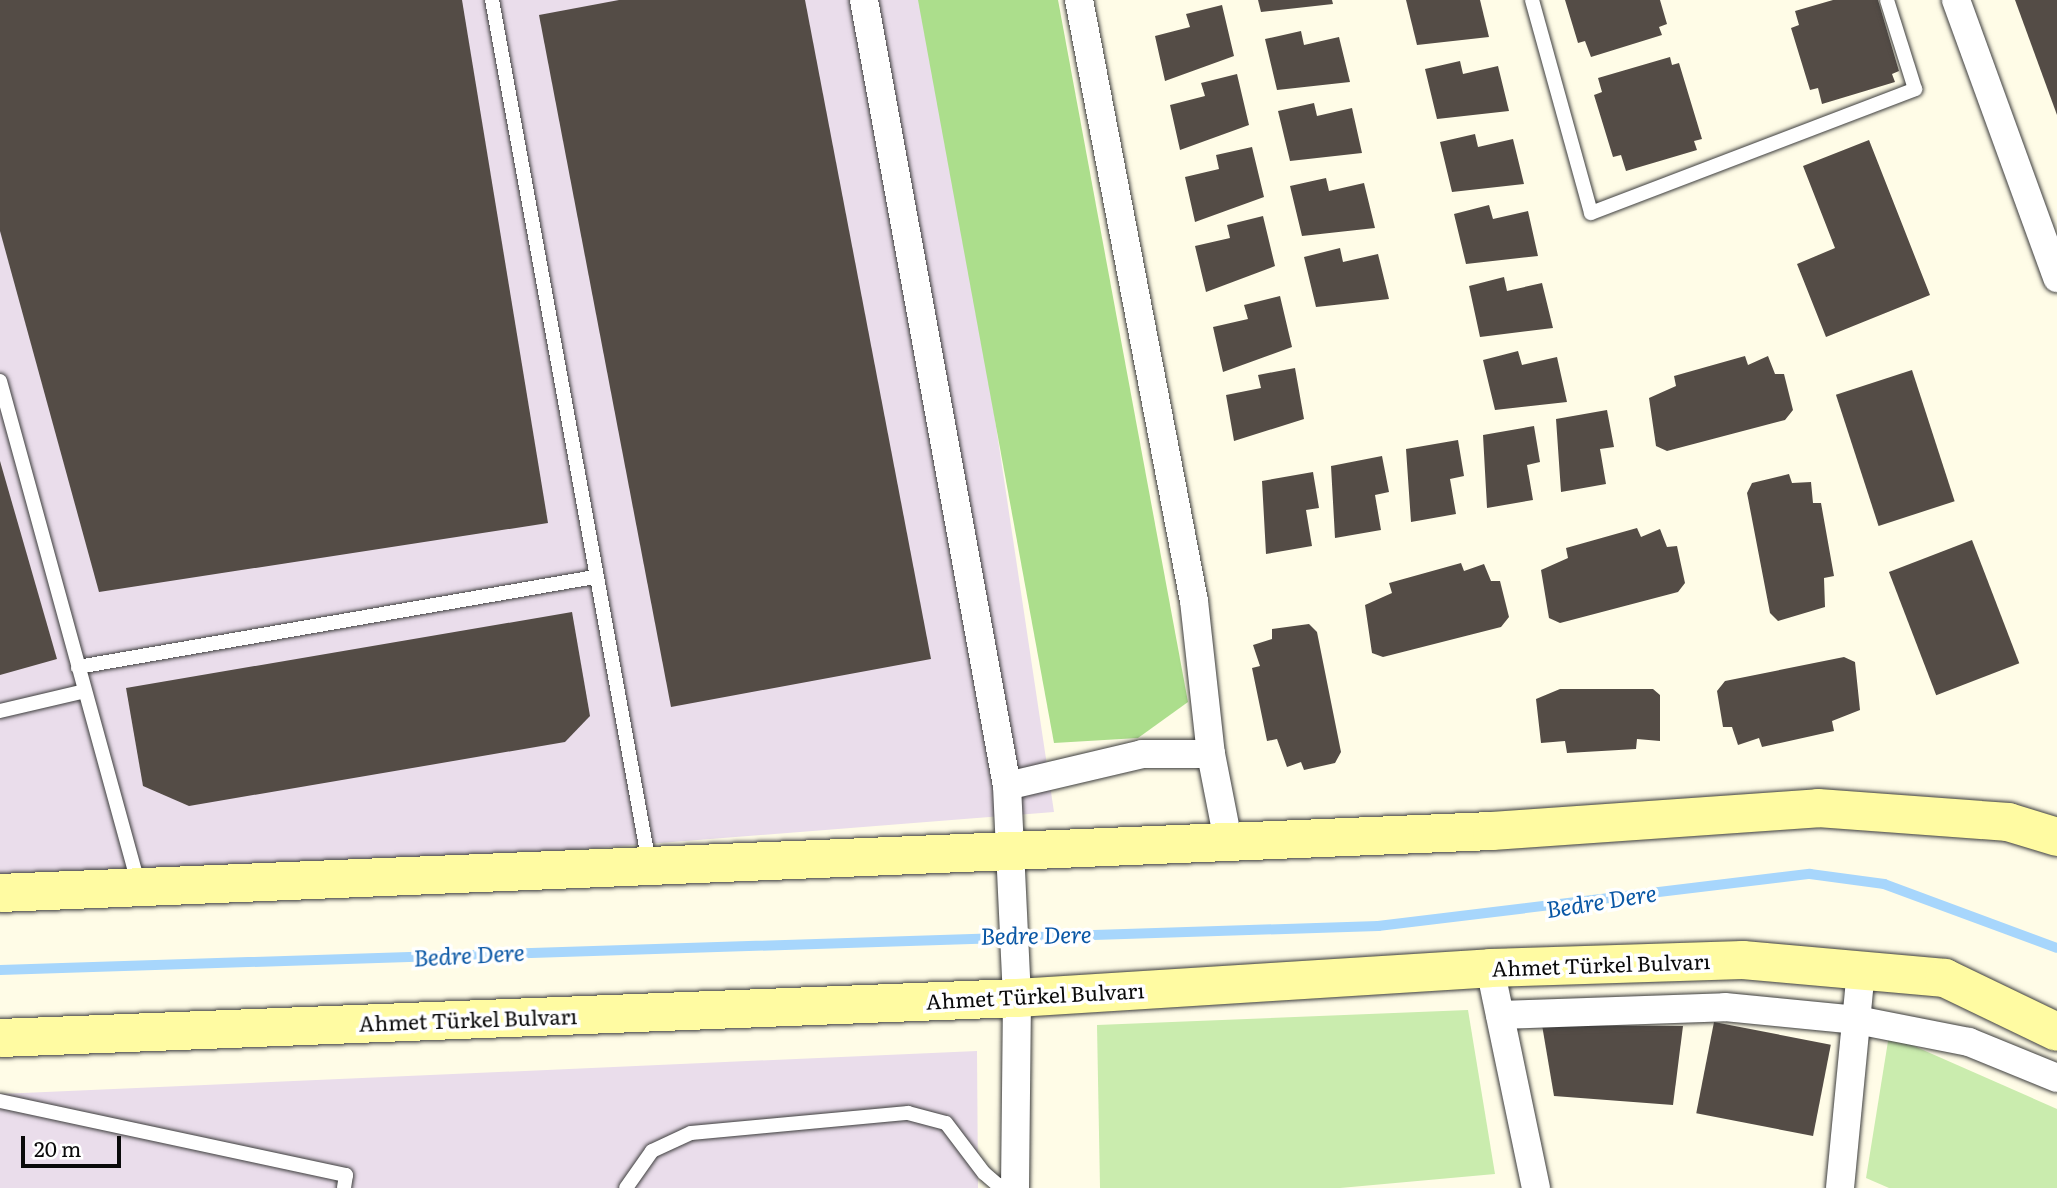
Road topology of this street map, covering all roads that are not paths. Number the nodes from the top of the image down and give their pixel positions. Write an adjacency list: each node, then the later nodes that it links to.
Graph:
1 (492, 0): 9 (lane)
2 (864, 0): 14 (street)
3 (1079, 0): 13 (street)
4 (1532, 0): 5 (lane)
5 (1887, 0)
6 (1956, 0): 7 (street)
7 (2057, 278)
8 (0, 382): 10 (lane)
9 (594, 578): 10 (lane); 18 (lane)
10 (78, 667): 11 (lane)
11 (85, 691): 12 (lane); 19 (lane)
12 (0, 711)
13 (1211, 754): 14 (street); 16 (street)
14 (1007, 786): 17 (street)
15 (2057, 837): 16 (street)
16 (1228, 841): 17 (street)
17 (1013, 851): 18 (street); 23 (street)
18 (649, 866): 19 (street)
19 (139, 887): 20 (street)
20 (0, 893)
21 (1490, 968): 22 (street, Ahmet Türkel Bulvarı); 23 (street, Ahmet Türkel Bulvarı); 24 (street)
22 (1861, 968): 25 (street); 26 (street, Ahmet Türkel Bulvarı)
23 (1017, 984): 27 (street, Ahmet Türkel Bulvarı); 32 (street)
24 (1500, 1015): 25 (street); 33 (street)
25 (1857, 1020): 28 (street); 34 (street)
26 (2057, 1031)
27 (0, 1038)
28 (2057, 1078)
29 (0, 1101): 30 (lane)
30 (344, 1188)
31 (626, 1188): 32 (lane)
32 (1015, 1188)
33 (1536, 1188)
34 (1840, 1188)

